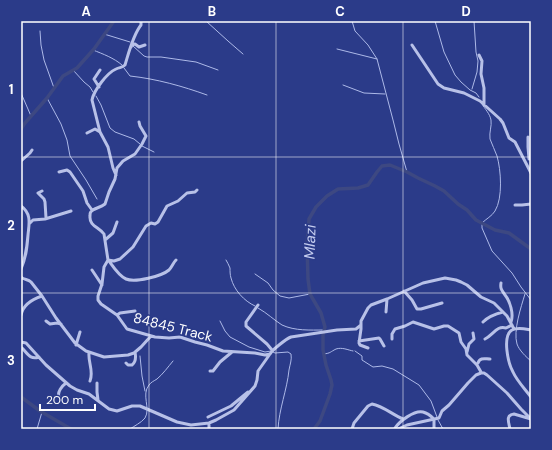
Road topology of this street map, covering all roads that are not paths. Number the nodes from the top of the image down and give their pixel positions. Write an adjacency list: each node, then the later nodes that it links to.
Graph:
1 (141, 21): 4 (street)
2 (145, 45): 4 (street)
3 (412, 45): 8 (street)
4 (131, 47): 7 (street)
5 (479, 55): 8 (street)
6 (100, 70): 7 (street)
7 (99, 87): 10 (street)
8 (484, 105): 16 (street)
9 (139, 122): 19 (street)
10 (100, 132): 11 (street); 19 (street)
11 (88, 133)
12 (528, 137): 14 (street)
13 (32, 150): 15 (street)
14 (530, 158): 16 (street)
15 (21, 160)
16 (526, 164): 18 (street)
17 (59, 172): 25 (street)
18 (531, 173)
19 (116, 175): 25 (street)
20 (196, 190): 31 (street)
21 (42, 191): 27 (street)
22 (531, 204): 23 (street)
23 (515, 205)
24 (21, 206): 29 (street)
25 (92, 210): 30 (street, 84845 Track)
26 (72, 211): 27 (street)
27 (46, 218): 29 (street)
28 (117, 222): 30 (street)
29 (29, 223): 33 (street)
30 (105, 240): 31 (street, 84845 Track)
31 (108, 260): 32 (street); 37 (street, 84845 Track)
32 (176, 260)
33 (21, 269)
34 (92, 270): 37 (street)
35 (21, 277): 39 (street)
36 (501, 283): 51 (street)
37 (102, 285): 47 (street, 84845 Track)
38 (404, 291): 40 (street); 41 (street); 45 (street)
39 (42, 296): 46 (street); 50 (street)
40 (387, 300): 44 (street); 52 (street)
41 (442, 303)
42 (258, 305): 66 (street)
43 (136, 311): 47 (street)
44 (386, 312)
45 (503, 312): 49 (street); 51 (street)
46 (21, 315)
47 (117, 315): 57 (street, 84845 Track)
48 (46, 321): 50 (street)
49 (483, 322)
50 (61, 324): 62 (street)
51 (511, 324): 53 (street); 59 (street)
52 (361, 325): 60 (street); 66 (street)
53 (514, 330): 54 (street); 82 (street)
54 (531, 330)
55 (80, 332): 62 (street)
56 (473, 333): 69 (street)
57 (151, 336): 67 (street); 68 (street, 84845 Track)
58 (392, 339): 69 (street)
59 (485, 339)
60 (359, 341): 63 (street); 65 (street)
61 (21, 342): 72 (street)
62 (76, 344): 70 (street)
63 (384, 346)
64 (22, 348): 72 (street)
65 (368, 348)
66 (272, 350): 71 (street)
67 (135, 352): 70 (street); 74 (street)
68 (232, 352): 71 (street, 84845 Track); 76 (street)
69 (467, 352): 75 (street)
70 (89, 353): 78 (street)
71 (270, 354): 81 (street)
72 (39, 357): 79 (street)
73 (490, 359): 75 (street)
74 (126, 363)
75 (476, 364): 77 (street)
76 (210, 371)
77 (481, 373): 87 (street); 88 (street)
78 (90, 381)
79 (66, 383): 83 (street); 84 (street)
80 (97, 383): 84 (street)
81 (251, 390): 85 (street); 89 (street)
82 (531, 397)
83 (62, 402)
84 (100, 403): 89 (street)
85 (208, 417)
86 (403, 419): 87 (street); 93 (street); 94 (street)
87 (434, 419): 90 (street); 95 (street)
88 (531, 419): 96 (street)
89 (209, 423): 92 (street)
90 (411, 424): 91 (street); 94 (street)
91 (413, 428)
92 (209, 429)
93 (352, 429)
94 (397, 429)
95 (434, 429)
96 (510, 429)

